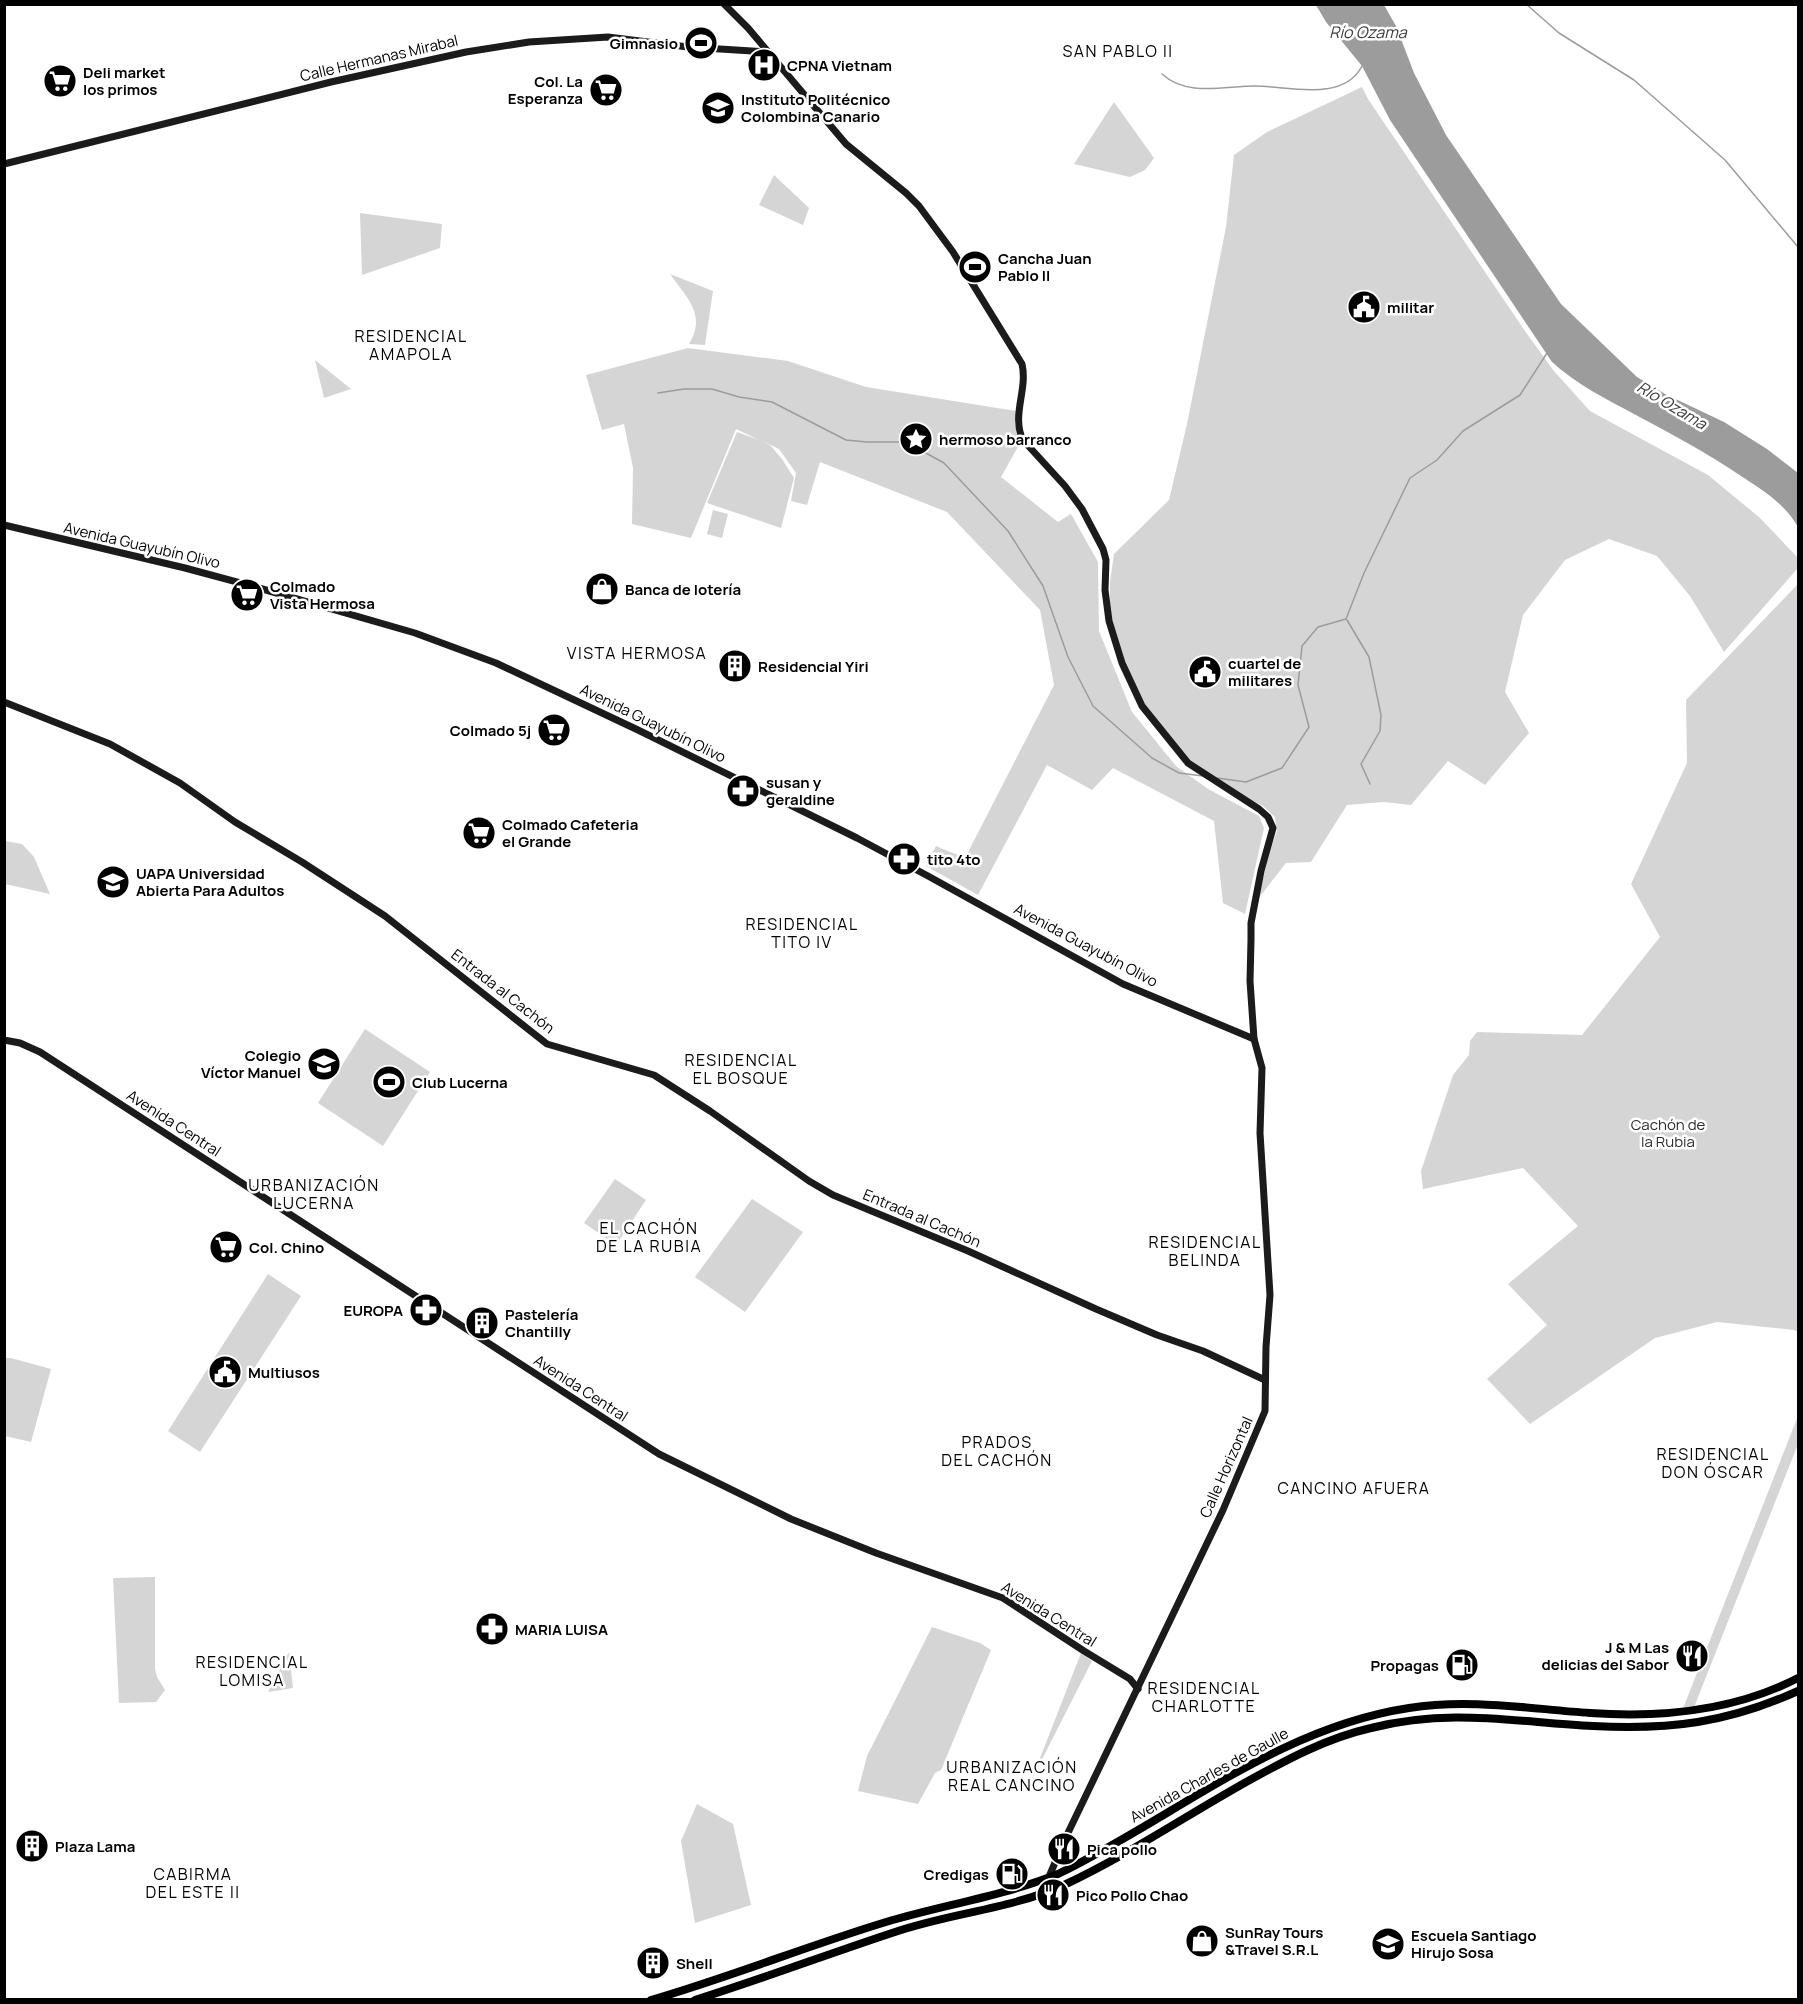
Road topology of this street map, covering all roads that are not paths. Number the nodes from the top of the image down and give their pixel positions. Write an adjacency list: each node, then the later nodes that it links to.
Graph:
1 (724, 4): 2 (main road, Calle Horizontal)
2 (768, 52): 3 (main road, Calle Hermanas Mirabal); 6 (main road, Calle Horizontal)
3 (4, 164)
4 (4, 525): 6 (main road, Avenida Guayubín Olivo)
5 (4, 702): 8 (main road, Entrada al Cachón)
6 (1254, 1039): 8 (main road, Calle Horizontal)
7 (4, 1040): 10 (main road, Avenida Central)
8 (1265, 1380): 10 (main road, Calle Horizontal)
9 (1798, 1678): 12 (main road, Avenida Charles de Gaulle)
10 (1138, 1689): 12 (main road, Calle Horizontal)
11 (1798, 1691): 15 (main road, Avenida Charles de Gaulle)
12 (1048, 1879): 13 (main road, Avenida Charles de Gaulle)
13 (846, 1936): 14 (main road, Avenida Charles de Gaulle); 15 (main road)
14 (825, 1943): 16 (main road); 17 (main road, Avenida Charles de Gaulle)
15 (841, 1949): 16 (main road, Avenida Charles de Gaulle)
16 (817, 1957): 18 (main road, Avenida Charles de Gaulle)
17 (651, 2000)
18 (695, 2000)

